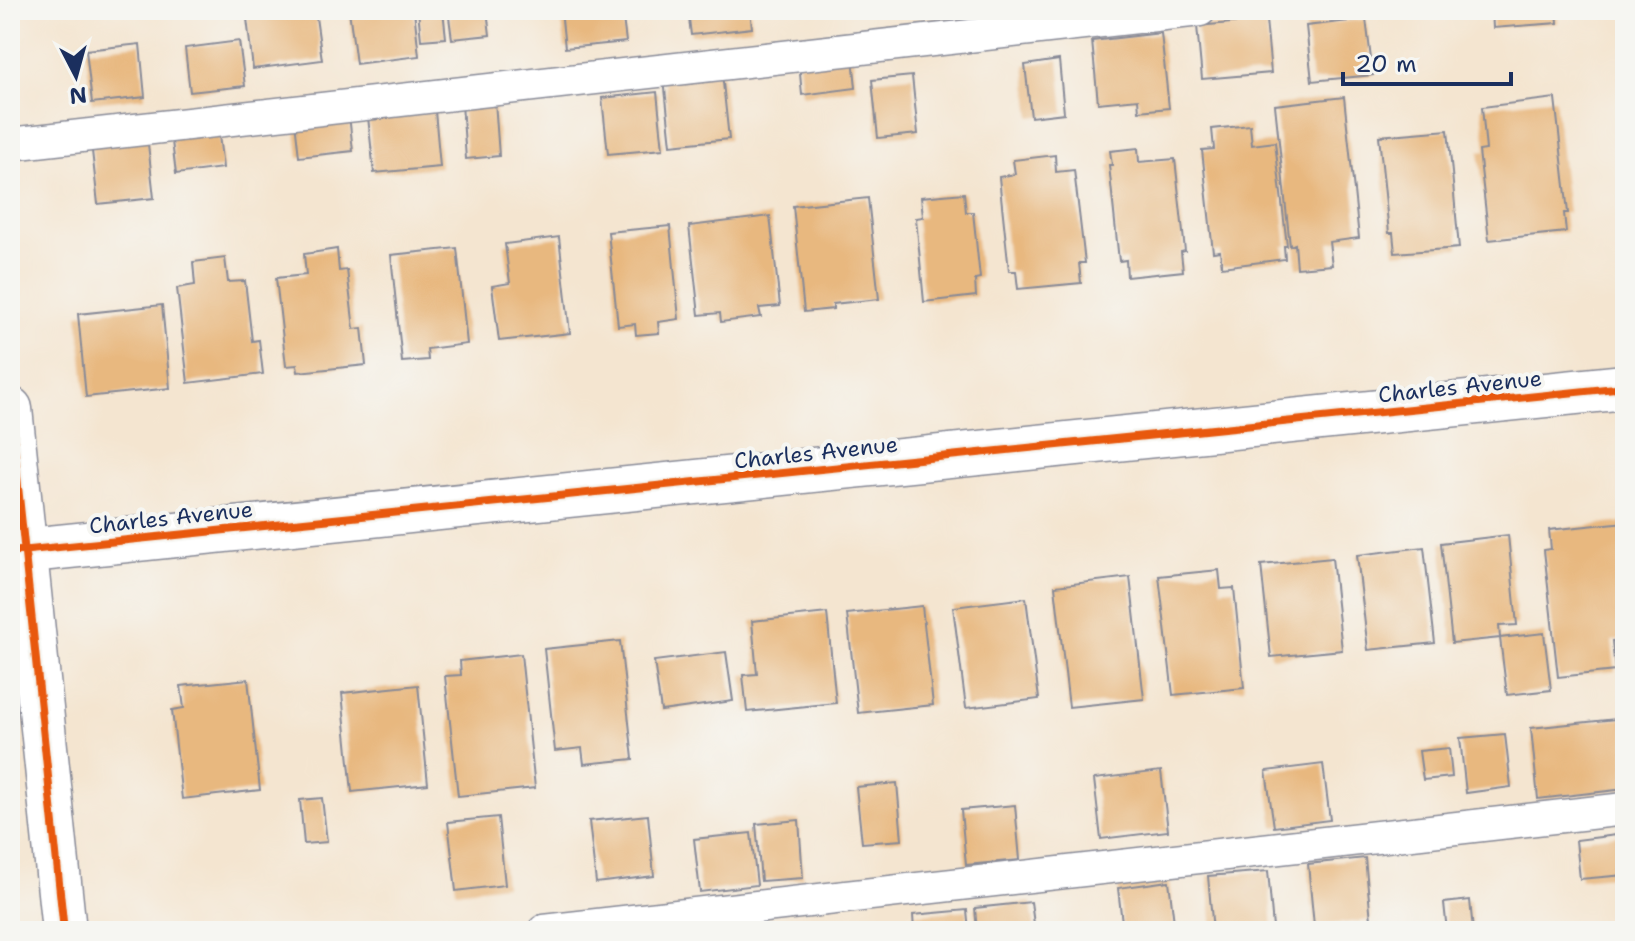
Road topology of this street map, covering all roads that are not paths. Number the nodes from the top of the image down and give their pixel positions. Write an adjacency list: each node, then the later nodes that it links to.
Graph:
1 (1200, 10): 2 (lane)
2 (10, 144)
3 (1625, 387): 5 (street, Charles Avenue)
4 (10, 409): 5 (street)
5 (17, 551): 7 (street)
6 (1625, 809): 8 (lane)
7 (64, 931)
8 (544, 931)

